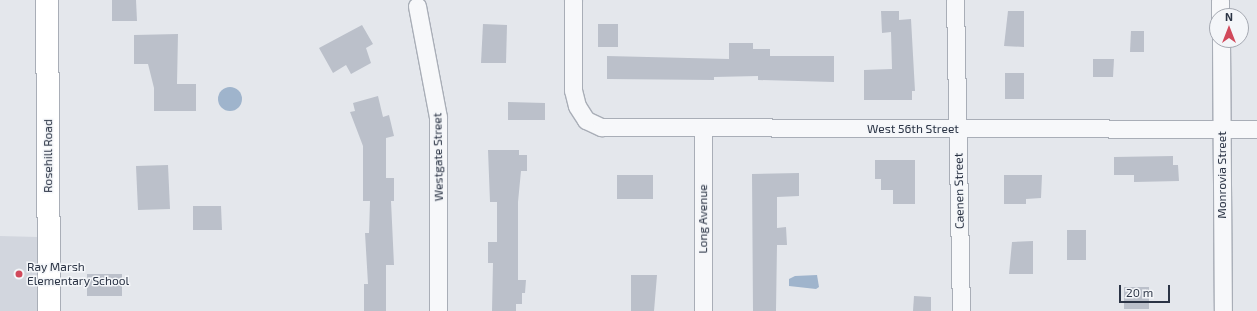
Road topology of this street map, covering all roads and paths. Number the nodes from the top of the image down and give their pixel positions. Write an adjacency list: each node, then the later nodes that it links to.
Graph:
1 (47, 0): 10 (street, Rosehill Road)
2 (573, 0): 6 (street, West 56th Street)
3 (955, 0): 9 (street, Caenen Street)
4 (417, 6): 11 (street, Westgate Street)
5 (1220, 48): 7 (street, Monrovia Street)
6 (703, 128): 9 (street, West 56th Street); 12 (street, Long Avenue)
7 (1222, 128): 8 (street, West 56th Street); 9 (street, West 56th Street); 14 (street, Monrovia Street)
8 (1257, 129)
9 (957, 130): 13 (street, Caenen Street)
10 (49, 311)
11 (438, 311)
12 (703, 311)
13 (961, 311)
14 (1223, 311)

